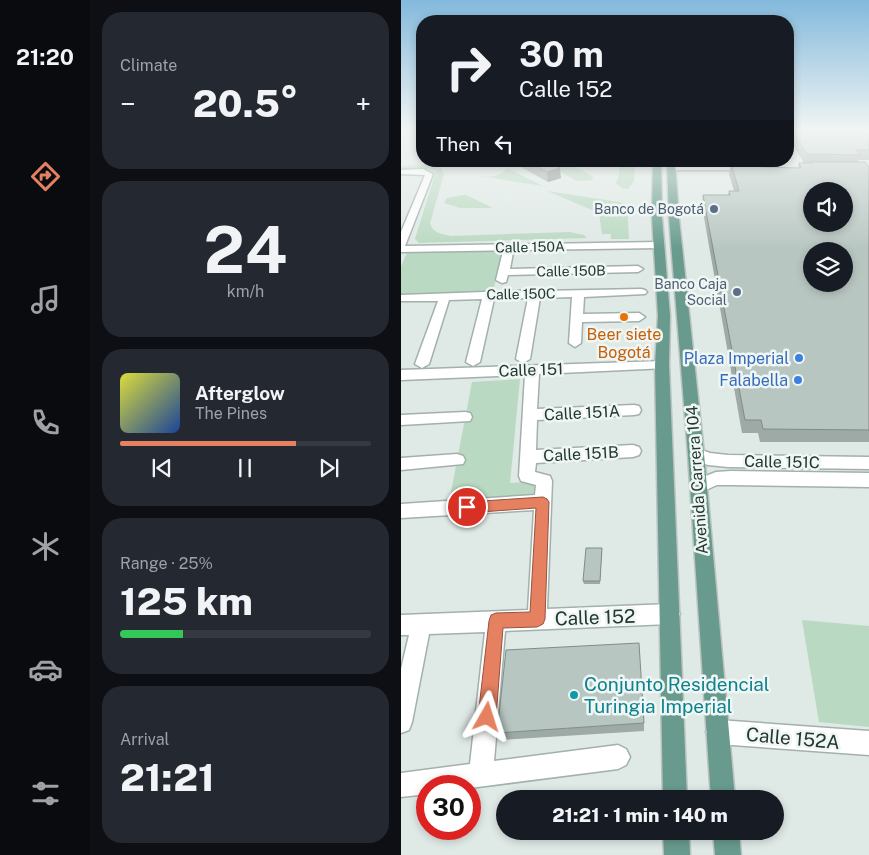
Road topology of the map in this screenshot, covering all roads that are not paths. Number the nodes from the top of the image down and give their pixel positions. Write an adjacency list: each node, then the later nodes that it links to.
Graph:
1 (657, 170): 4 (main road, Avenida Carrera 104)
2 (672, 170): 5 (main road, Avenida Carrera 104)
3 (401, 172): 6 (street)
4 (657, 217): 5 (main road); 7 (main road, Avenida Carrera 104)
5 (674, 218): 31 (main road, Avenida Carrera 104)
6 (401, 244)
7 (659, 244): 8 (street, Calle 150A); 23 (main road, Avenida Carrera 104)
8 (509, 247): 9 (street, Calle 150A); 11 (street)
9 (401, 249)
10 (638, 269): 11 (street, Calle 150B)
11 (504, 272): 14 (street)
12 (641, 292): 13 (street, Calle 150C)
13 (578, 293): 15 (street, Calle 150C); 19 (street)
14 (494, 294): 15 (street, Calle 150C); 16 (street, Calle 150C); 21 (street)
15 (535, 294): 24 (street)
16 (445, 296): 17 (street, Calle 150C); 22 (street)
17 (401, 298)
18 (639, 317): 19 (street)
19 (576, 318): 20 (street)
20 (575, 343)
21 (473, 362)
22 (422, 364)
23 (662, 364): 24 (street, Calle 151); 40 (main road, Avenida Carrera 104)
24 (527, 365): 25 (street, Calle 151); 27 (street)
25 (401, 375)
26 (635, 410): 27 (street, Calle 151A)
27 (530, 415): 32 (street)
28 (465, 417): 29 (street)
29 (401, 420)
30 (633, 451): 32 (street, Calle 151B)
31 (696, 454): 34 (street, Calle 151C); 37 (main road, Avenida Carrera 104)
32 (528, 457): 38 (street)
33 (457, 460): 35 (street)
34 (869, 463)
35 (401, 464)
36 (869, 480): 37 (street, Calle 151C)
37 (699, 486): 45 (main road, Avenida Carrera 104)
38 (543, 502): 39 (street); 41 (street)
39 (401, 511)
40 (670, 614): 41 (street, Calle 152); 51 (main road, Avenida Carrera 104)
41 (537, 619): 42 (street, Calle 152)
42 (496, 621): 43 (street, Calle 152); 48 (street)
43 (411, 624): 44 (street)
44 (401, 722)
45 (718, 732): 46 (street, Calle 152A); 52 (main road, Avenida Carrera 104)
46 (869, 744)
47 (619, 758): 48 (street)
48 (481, 775)
49 (416, 783): 50 (street)
50 (401, 785)
51 (675, 790)
52 (722, 790)
53 (676, 840): 55 (main road)
54 (727, 840): 56 (main road)
55 (677, 855)
56 (728, 855)

